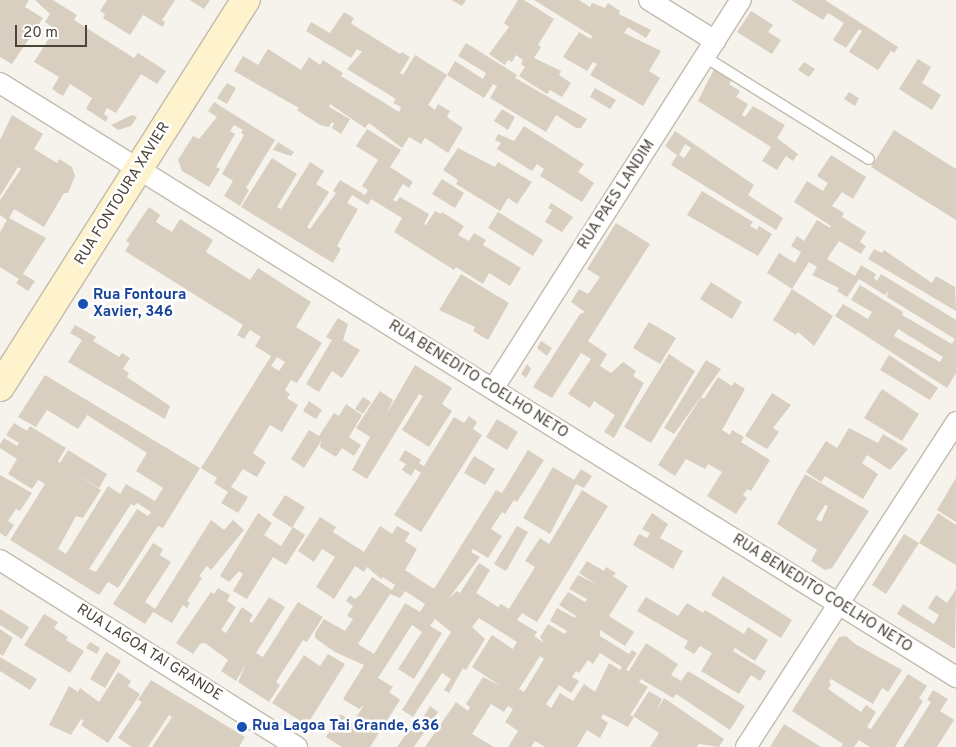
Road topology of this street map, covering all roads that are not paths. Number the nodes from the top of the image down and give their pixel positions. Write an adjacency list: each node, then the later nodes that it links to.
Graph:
1 (246, 0): 7 (main road, RUA FONTOURA XAVIER)
2 (649, 0): 4 (street)
3 (740, 0): 4 (street, RUA PAES LANDIM)
4 (710, 49): 6 (lane); 9 (street, RUA PAES LANDIM)
5 (0, 83): 7 (street, RUA BENEDITO COELHO NETO)
6 (869, 159)
7 (139, 170): 8 (main road, RUA FONTOURA XAVIER); 9 (street, RUA BENEDITO COELHO NETO)
8 (0, 387)
9 (493, 389): 12 (street, RUA BENEDITO COELHO NETO)
10 (956, 422): 12 (street)
11 (0, 560): 14 (street, RUA LAGOA TAI GRANDE)
12 (840, 605): 13 (street, RUA BENEDITO COELHO NETO); 15 (street)
13 (956, 677)
14 (284, 744)
15 (746, 747)

